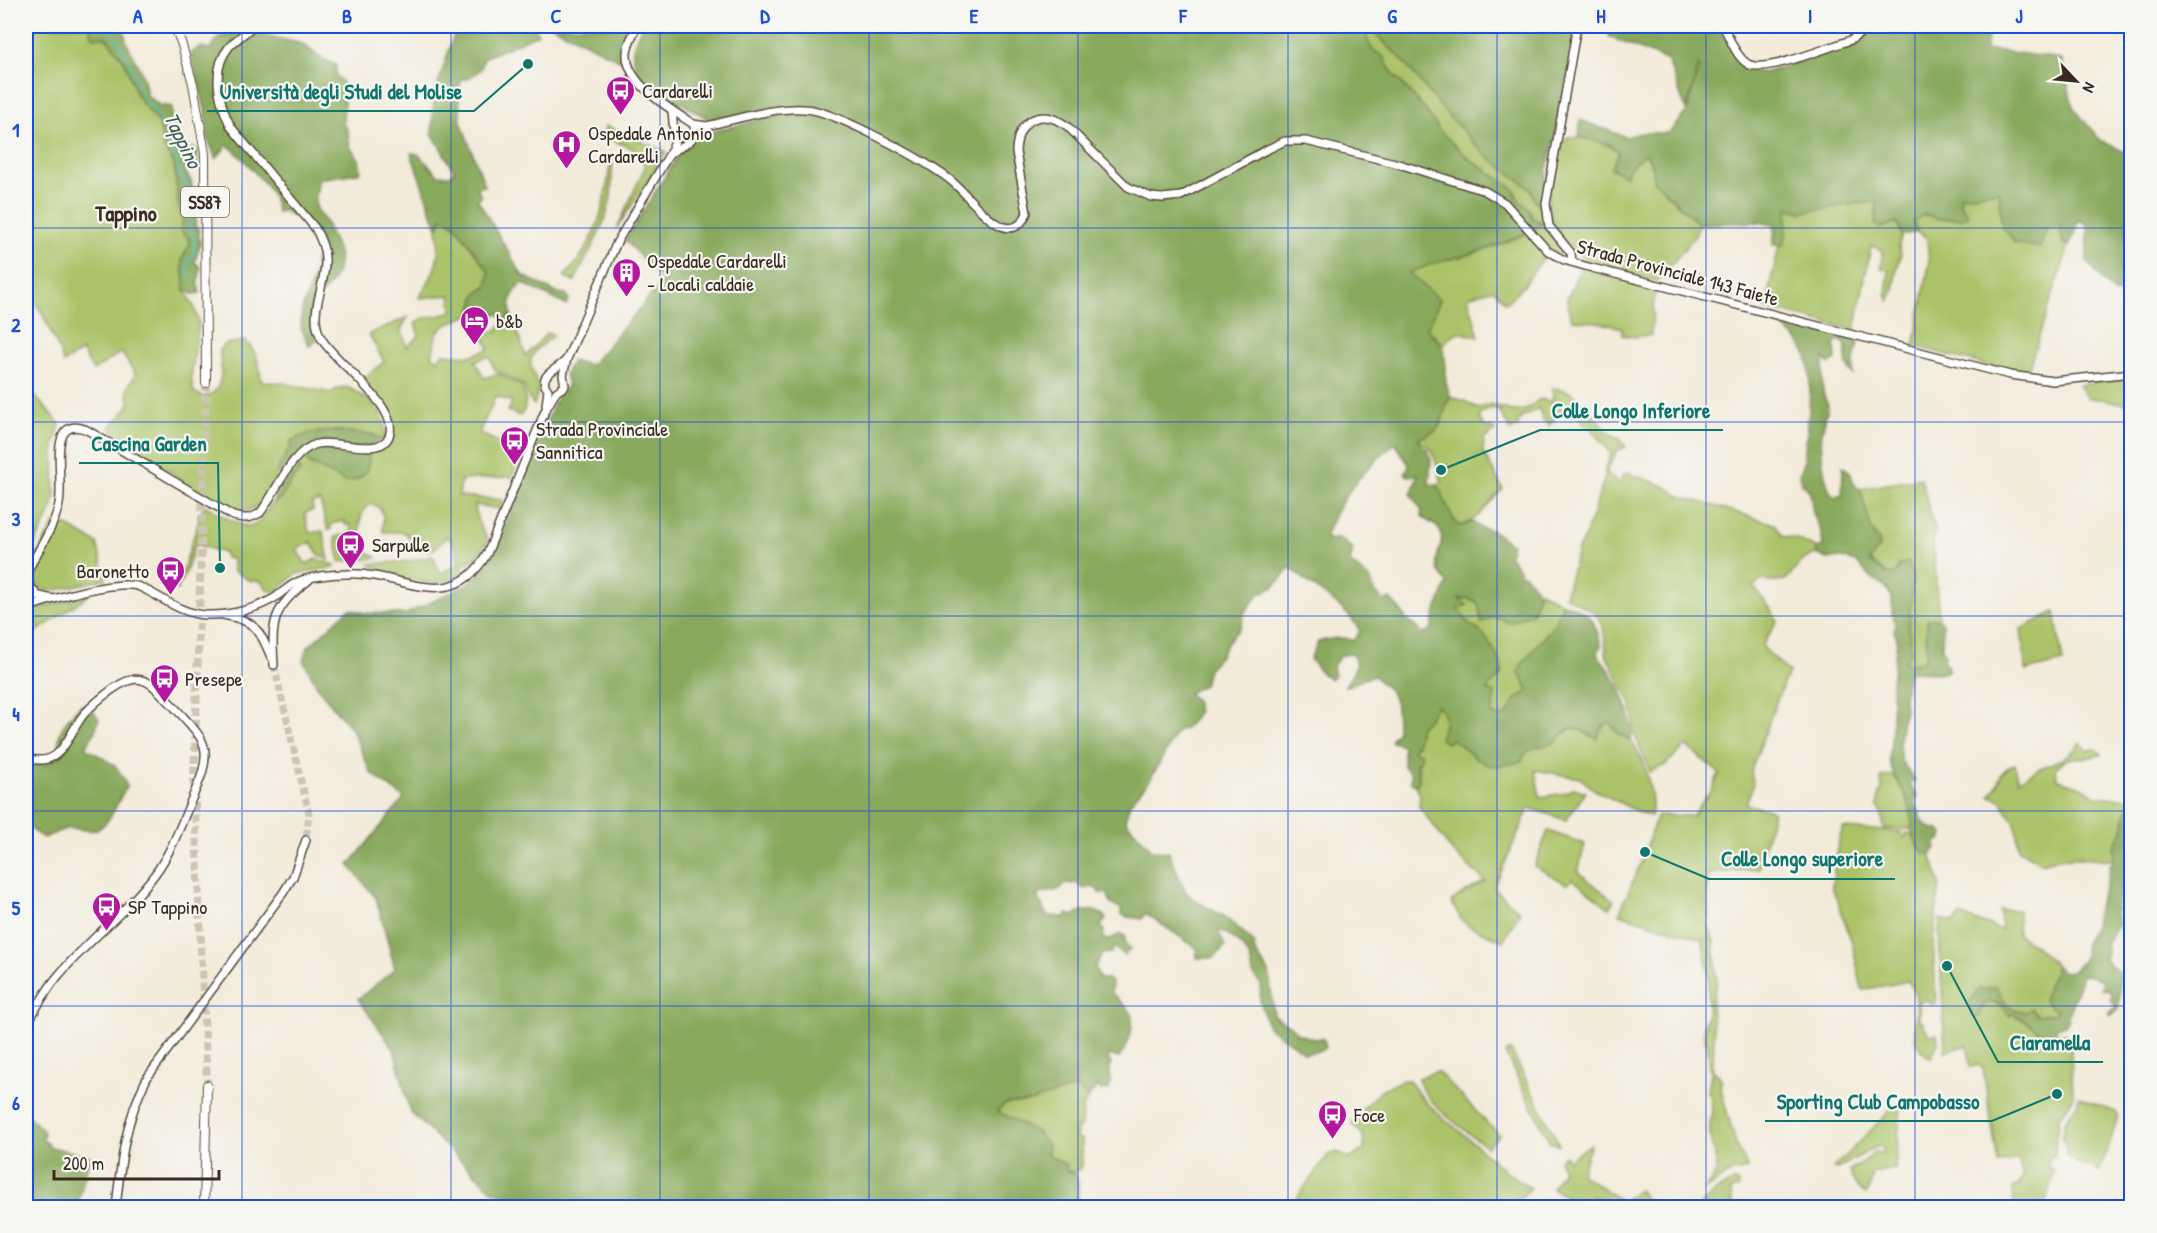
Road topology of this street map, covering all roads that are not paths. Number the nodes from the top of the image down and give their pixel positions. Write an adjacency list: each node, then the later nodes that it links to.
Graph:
1 (174, 26): 20 (main road, SS87)
2 (253, 26): 22 (main road)
3 (637, 26): 7 (main road)
4 (1577, 26): 15 (main road)
5 (1723, 26): 6 (main road)
6 (1866, 26)
7 (672, 111): 8 (main road); 10 (main road)
8 (689, 122): 9 (main road, Strada Provinciale 143 Faiete); 10 (main road); 11 (main road)
9 (706, 126): 11 (main road); 15 (main road, Strada Provinciale 143 Faiete)
10 (675, 127): 12 (main road)
11 (695, 136): 13 (main road)
12 (676, 139): 13 (main road); 14 (main road)
13 (688, 142): 14 (main road)
14 (670, 153): 16 (main road)
15 (1572, 262): 18 (main road, Strada Provinciale 143 Faiete)
16 (567, 359): 17 (main road); 19 (main road)
17 (556, 370): 19 (main road); 21 (main road)
18 (2132, 373)
19 (563, 375): 21 (main road)
20 (206, 383)
21 (552, 391): 23 (main road)
22 (27, 572): 25 (main road)
23 (311, 578): 29 (main road); 32 (main road)
24 (26, 592): 25 (main road)
25 (38, 596): 26 (main road)
26 (53, 599): 28 (main road); 31 (main road)
27 (26, 603): 28 (main road)
28 (36, 604): 30 (main road)
29 (259, 606): 31 (main road); 32 (main road); 34 (main road)
30 (26, 608)
31 (217, 615): 34 (main road)
32 (276, 615): 33 (main road)
33 (274, 625): 34 (main road); 34 (main road)
34 (255, 626)
35 (26, 758): 37 (main road)
36 (306, 840): 39 (main road)
37 (26, 1026)
38 (207, 1085): 40 (main road)
39 (116, 1208)
40 (204, 1208)

